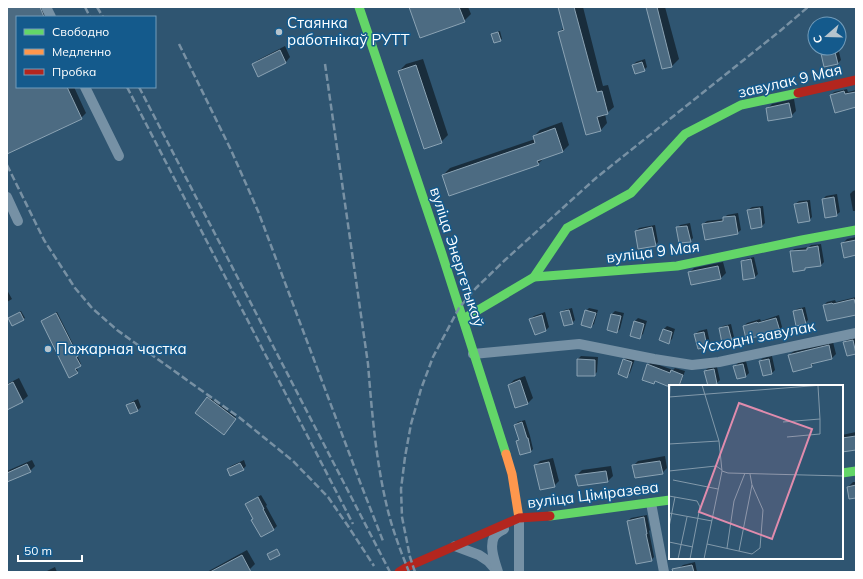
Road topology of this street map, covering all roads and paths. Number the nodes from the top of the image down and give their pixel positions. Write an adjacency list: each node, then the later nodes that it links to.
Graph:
1 (46, 7): 3 (street)
2 (359, 7): 11 (street, вуліца Энергетыкаў)
3 (50, 16)
4 (856, 80): 10 (street, завулак 9 Мая)
5 (85, 88): 6 (street)
6 (119, 156)
7 (7, 197): 8 (street)
8 (18, 221)
9 (856, 230): 10 (street, вуліца 9 Мая)
10 (534, 277): 11 (street, вуліца 9 Мая)
11 (463, 319): 13 (street, вуліца Энергетыкаў)
12 (856, 333): 13 (street, Усходні завулак)
13 (473, 354): 18 (street, вуліца Энергетыкаў)
14 (856, 471): 15 (street)
15 (843, 473)
16 (669, 500): 17 (street, вуліца Ціміразева)
17 (651, 503): 18 (street, вуліца Ціміразева); 23 (street)
18 (519, 518): 19 (street, вуліца Ціміразева); 21 (street); 22 (street)
19 (455, 546): 20 (street, вуліца Ціміразева); 21 (street)
20 (399, 572)
21 (498, 572)
22 (519, 572)
23 (664, 572)

